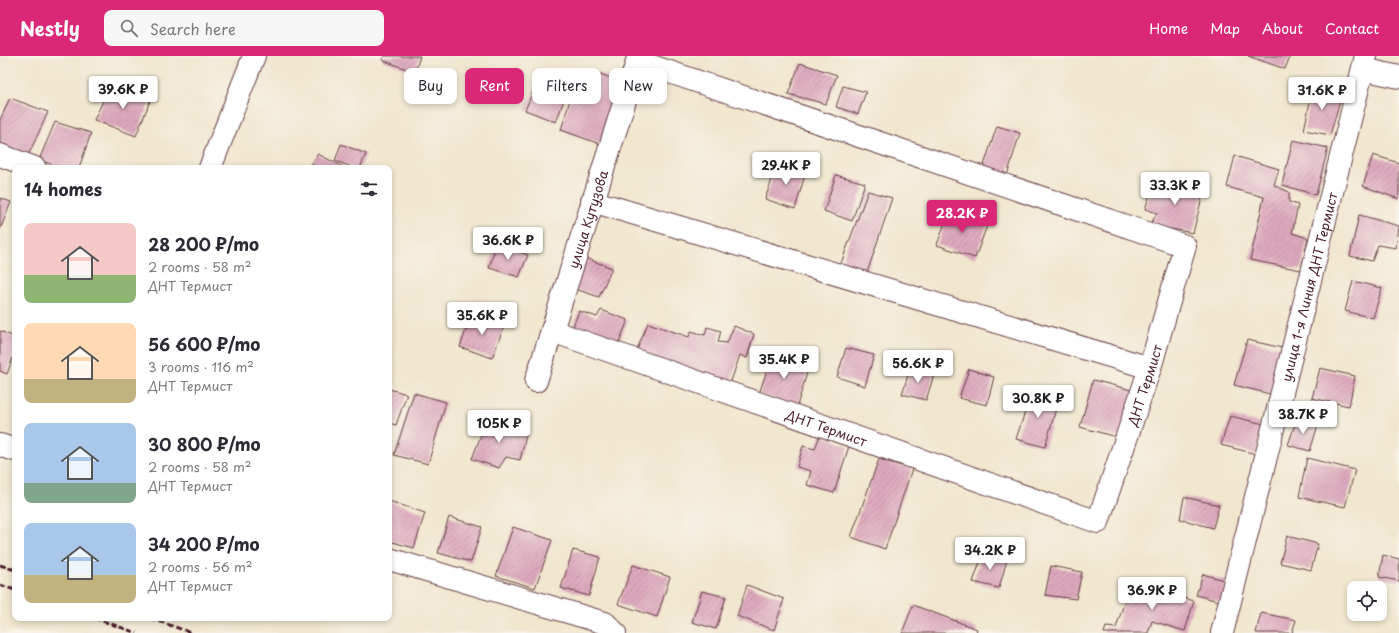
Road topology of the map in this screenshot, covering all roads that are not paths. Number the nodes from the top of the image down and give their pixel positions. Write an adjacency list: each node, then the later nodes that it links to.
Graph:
1 (254, 56): 7 (street)
2 (638, 58): 8 (street, улица Кутузова); 10 (street, ДНТ Термист)
3 (1364, 62): 4 (street); 16 (street, улица 1-я Линия ДНТ Термист)
4 (1399, 77)
5 (0, 155): 6 (street)
6 (27, 165)
7 (211, 165)
8 (592, 201): 9 (street, улица Кутузова); 10 (street)
9 (552, 331): 10 (street, ДНТ Термист); 11 (street, улица Кутузова)
10 (1150, 368)
11 (536, 381)
12 (0, 446): 13 (street)
13 (12, 449)
14 (392, 560): 15 (street)
15 (615, 633)
16 (1222, 633)

